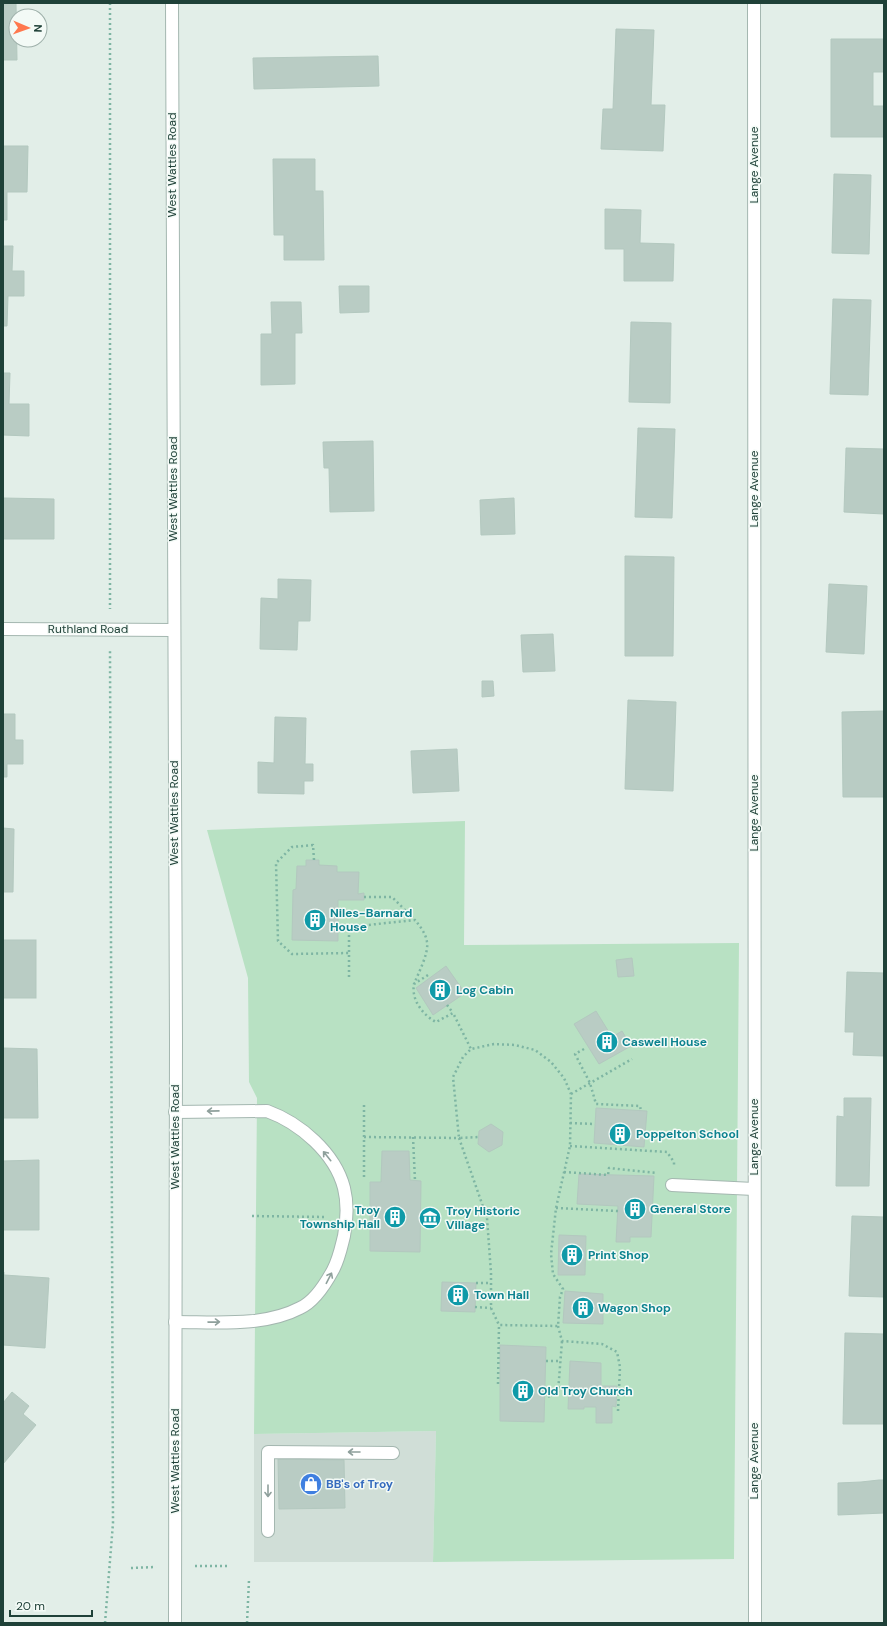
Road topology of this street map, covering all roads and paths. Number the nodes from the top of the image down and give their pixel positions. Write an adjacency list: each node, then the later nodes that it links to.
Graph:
1 (110, 3): 4 (path)
2 (172, 3): 6 (street, West Wattles Road)
3 (754, 3): 36 (street, Lange Avenue)
4 (110, 610)
5 (3, 629): 6 (street, Ruthland Road)
6 (174, 630): 24 (street, West Wattles Road)
7 (110, 646): 57 (path)
8 (314, 860): 11 (path)
9 (364, 897): 10 (path)
10 (415, 920): 11 (path); 14 (path)
11 (349, 953): 13 (path)
12 (428, 975): 14 (path)
13 (349, 977)
14 (414, 984): 16 (path)
15 (447, 1005): 16 (path)
16 (454, 1014): 17 (path)
17 (471, 1049): 21 (path); 30 (path)
18 (584, 1049): 20 (path)
19 (632, 1059): 20 (path)
20 (590, 1083): 21 (path); 23 (path)
21 (571, 1094): 25 (path)
22 (364, 1105): 27 (path)
23 (641, 1111)
24 (175, 1112): 40 (street, one-way to 24); 45 (street, West Wattles Road)
25 (570, 1123): 26 (path); 31 (path)
26 (595, 1124)
27 (364, 1137): 28 (path); 35 (path)
28 (413, 1137): 30 (path); 33 (path)
29 (478, 1137): 30 (path)
30 (459, 1138): 41 (path)
31 (570, 1146): 32 (path); 34 (path)
32 (564, 1172): 34 (path); 37 (path)
33 (415, 1181)
34 (672, 1185): 36 (street)
35 (364, 1187)
36 (754, 1189): 60 (street, Lange Avenue)
37 (556, 1208): 38 (path); 47 (path)
38 (618, 1211)
39 (252, 1216): 40 (path)
40 (346, 1217): 45 (street, one-way to 40)
41 (491, 1283): 42 (path); 44 (path)
42 (476, 1284)
43 (475, 1307): 44 (path)
44 (491, 1308): 46 (path)
45 (175, 1322): 58 (street, West Wattles Road)
46 (499, 1326): 47 (path); 51 (path)
47 (558, 1326): 48 (path)
48 (562, 1340): 50 (path); 53 (path)
49 (546, 1361): 50 (path)
50 (560, 1361): 52 (path)
51 (498, 1384)
52 (548, 1397)
53 (618, 1411)
54 (393, 1452): 55 (street, one-way to 55)
55 (268, 1531)
56 (249, 1580): 59 (path)
57 (105, 1623)
58 (175, 1623)
59 (247, 1623)
60 (755, 1623)

